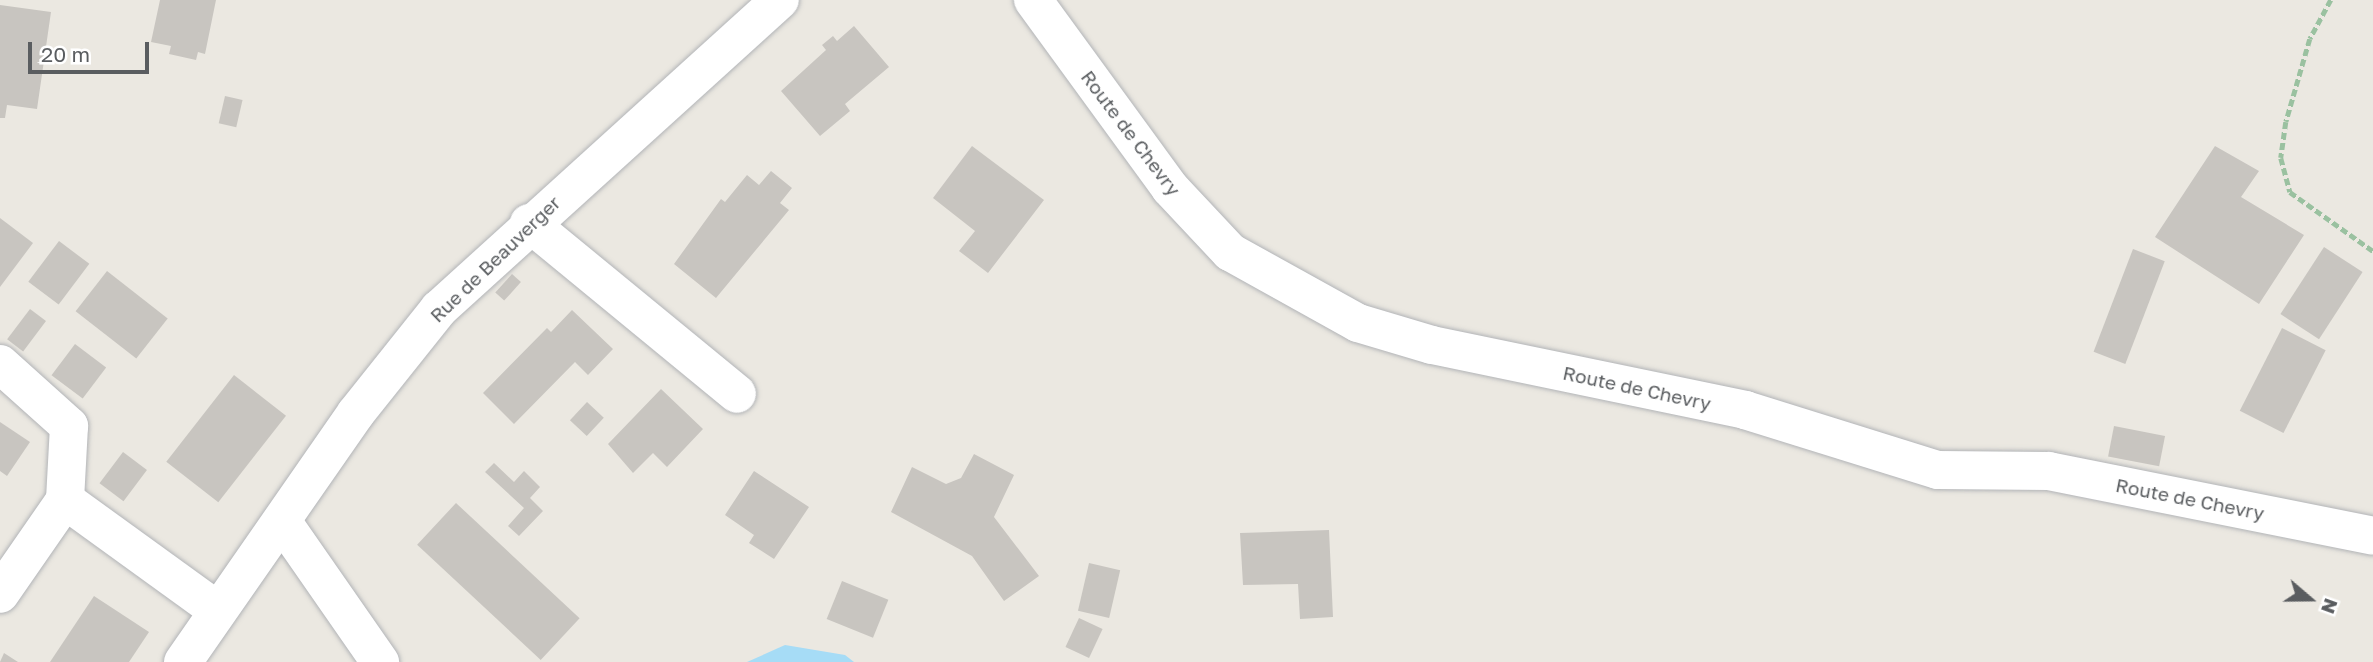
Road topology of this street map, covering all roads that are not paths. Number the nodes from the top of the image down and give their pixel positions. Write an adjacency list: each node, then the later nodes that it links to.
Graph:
1 (780, 0): 3 (street, Rue de Beauverger)
2 (1033, 0): 8 (street, Route de Chevry)
3 (529, 223): 5 (street); 7 (street, Rue de Beauverger)
4 (0, 364): 6 (street)
5 (737, 394)
6 (65, 500): 9 (street); 10 (street)
7 (282, 521): 10 (street, Rue de Beauverger); 12 (street)
8 (2373, 536)
9 (0, 594)
10 (217, 610): 11 (street, Rue de Beauverger)
11 (183, 662)
12 (380, 662)

